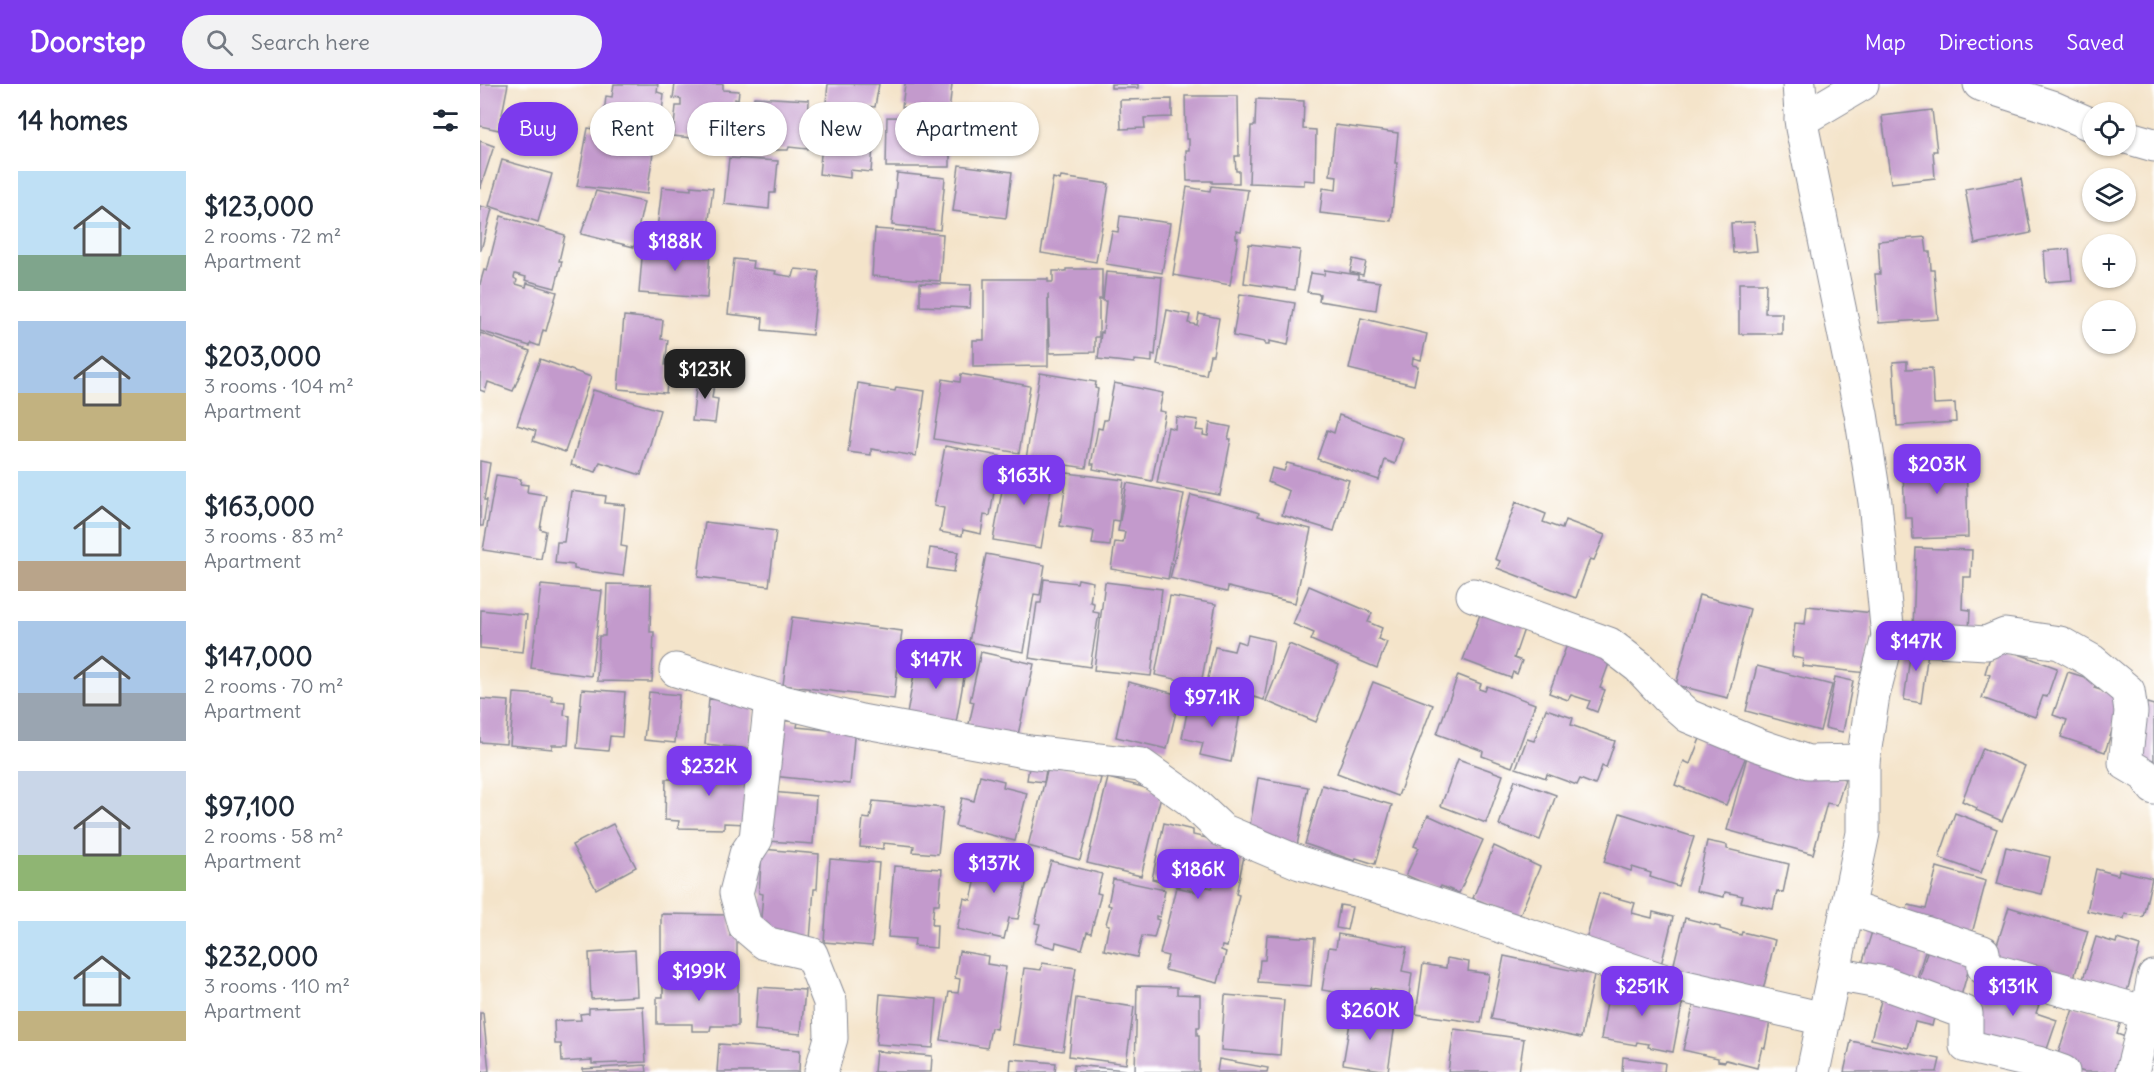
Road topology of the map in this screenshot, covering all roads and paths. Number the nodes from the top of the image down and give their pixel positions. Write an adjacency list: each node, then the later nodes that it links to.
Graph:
1 (1799, 84): 4 (street)
2 (1862, 84): 4 (street)
3 (1980, 84): 5 (street)
4 (1801, 120): 9 (street)
5 (2082, 121)
6 (2136, 140): 7 (street)
7 (2154, 145)
8 (1473, 596): 12 (street)
9 (1888, 637): 12 (street); 13 (street)
10 (676, 670): 11 (street)
11 (771, 699): 18 (street); 19 (street)
12 (1863, 761): 14 (street)
13 (2154, 788)
14 (1848, 908): 15 (street); 17 (street)
15 (1834, 974): 18 (street); 21 (street)
16 (2154, 977): 17 (street)
17 (2147, 1013): 22 (street)
18 (1824, 1020): 20 (street)
19 (821, 1072)
20 (1813, 1072)
21 (2063, 1072)
22 (2132, 1072)

